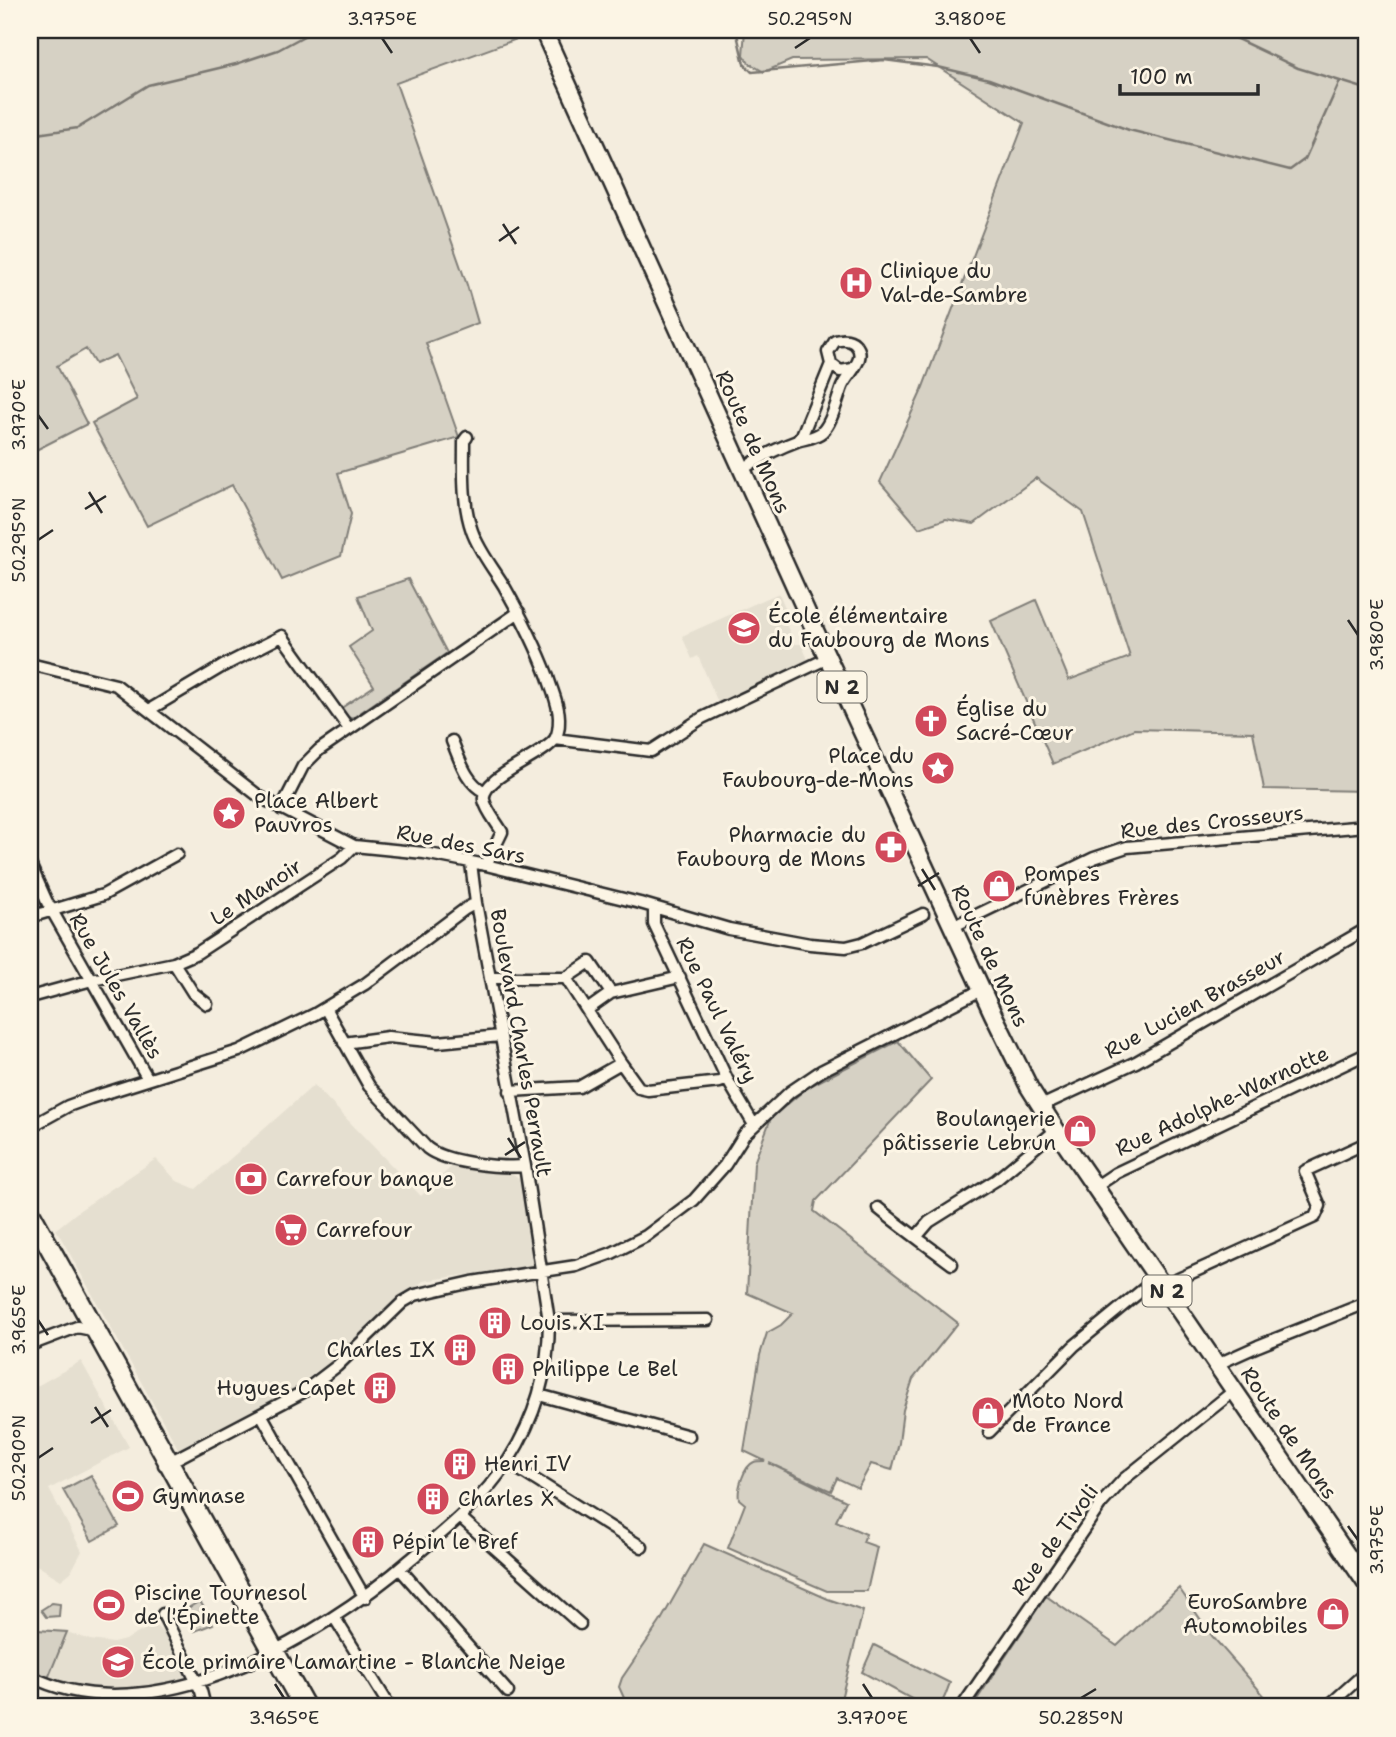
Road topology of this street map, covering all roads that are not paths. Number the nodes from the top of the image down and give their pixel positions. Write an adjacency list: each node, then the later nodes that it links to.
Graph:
1 (543, 30): 6 (main road, Route de Mons / N 2)
2 (831, 364): 3 (street); 3 (street); 5 (street)
3 (853, 369): 5 (street)
4 (467, 436): 9 (street)
5 (797, 441): 7 (street)
6 (732, 446): 7 (street); 8 (main road, Route de Mons / N 2)
7 (762, 457): 8 (street)
8 (743, 468): 10 (main road, Route de Mons / N 2)
9 (519, 612): 13 (street); 14 (street)
10 (828, 657): 14 (street); 29 (main road, Route de Mons / N 2)
11 (30, 664): 12 (street, Rue des Sars)
12 (149, 710): 13 (street); 17 (street, Rue des Sars)
13 (349, 729): 17 (street)
14 (555, 739): 16 (street)
15 (452, 741): 16 (street)
16 (485, 792): 23 (street)
17 (281, 809): 19 (street, Rue des Sars)
18 (1366, 826): 29 (street, Rue des Crosseurs)
19 (354, 846): 21 (street, Rue des Sars); 31 (street, Le Manoir)
20 (177, 854): 26 (street)
21 (471, 863): 23 (street, Rue des Sars); 24 (street, Boulevard Charles Perrault)
22 (30, 864): 26 (street, Rue Jules Vallès)
23 (486, 866): 25 (street, Rue des Sars)
24 (476, 903): 33 (street, Boulevard Charles Perrault); 40 (street)
25 (654, 908): 27 (street, Rue des Sars); 32 (street, Rue Paul Valéry)
26 (52, 911): 28 (street); 35 (street, Rue Jules Vallès)
27 (923, 914)
28 (30, 917)
29 (952, 927): 36 (main road, Route de Mons / N 2)
30 (1366, 929): 49 (street, Rue Lucien Brasseur)
31 (174, 963): 35 (street, Le Manoir); 39 (street)
32 (680, 977): 37 (street); 47 (street, Rue Paul Valéry)
33 (491, 978): 34 (street); 42 (street, Boulevard Charles Perrault)
34 (566, 978): 37 (street); 41 (street)
35 (92, 980): 38 (street, Le Manoir); 46 (street, Rue Jules Vallès)
36 (981, 990): 49 (main road, Route de Mons / N 2); 50 (street)
37 (611, 993): 41 (street)
38 (30, 997)
39 (207, 1004)
40 (325, 1008): 43 (street); 46 (street)
41 (587, 1010): 45 (street)
42 (500, 1036): 43 (street); 48 (street, Boulevard Charles Perrault)
43 (344, 1043): 54 (street)
44 (1366, 1054): 55 (street, Rue Adolphe-Warnotte)
45 (621, 1063): 47 (street); 48 (street)
46 (148, 1079): 51 (street)
47 (727, 1079): 50 (street, Rue Paul Valéry)
48 (510, 1091): 54 (street, Boulevard Charles Perrault)
49 (1041, 1107): 52 (main road, Route de Mons / N 2)
50 (754, 1125): 61 (street)
51 (30, 1127)
52 (1056, 1129): 55 (main road, Route de Mons / N 2); 59 (street)
53 (1366, 1143): 62 (street)
54 (525, 1166): 61 (street, Boulevard Charles Perrault)
55 (1095, 1187): 62 (main road, Route de Mons / N 2)
56 (30, 1204): 67 (street)
57 (878, 1208): 59 (street)
58 (30, 1220): 66 (street)
59 (917, 1236): 60 (street)
60 (951, 1264)
61 (542, 1271): 65 (street, Boulevard Charles Perrault); 72 (street)
62 (1162, 1283): 69 (main road, Route de Mons / N 2); 73 (street)
63 (1366, 1303): 69 (street)
64 (708, 1320): 65 (street)
65 (549, 1321): 71 (street, Boulevard Charles Perrault)
66 (89, 1330): 67 (street); 68 (street); 76 (street)
67 (103, 1333): 76 (street)
68 (30, 1345)
69 (1218, 1364): 70 (main road, Route de Mons / N 2)
70 (1235, 1390): 80 (main road, Route de Mons / N 2); 96 (street, Rue de Tivoli)
71 (539, 1395): 74 (street); 75 (street, Boulevard Charles Perrault)
72 (261, 1414): 76 (street); 81 (street)
73 (989, 1432)
74 (689, 1436)
75 (507, 1462): 77 (street, Boulevard Charles Perrault); 78 (street)
76 (168, 1463): 85 (street)
77 (460, 1517): 79 (street, Boulevard Charles Perrault); 84 (street)
78 (642, 1547)
79 (400, 1569): 81 (street, Boulevard Charles Perrault); 89 (street)
80 (1366, 1583)
81 (365, 1598): 83 (street, Boulevard Charles Perrault)
82 (163, 1614): 88 (street)
83 (336, 1620): 85 (street, Boulevard Charles Perrault); 95 (street)
84 (580, 1624)
85 (277, 1656): 88 (street, Boulevard Charles Perrault); 93 (street); 94 (street)
86 (1366, 1672): 97 (street)
87 (30, 1676): 91 (street)
88 (201, 1691): 90 (street, Boulevard Charles Perrault); 92 (street)
89 (508, 1692)
90 (180, 1698)
91 (100, 1704)
92 (205, 1707)
93 (299, 1707)
94 (310, 1707)
95 (390, 1707)
96 (962, 1707)
97 (1328, 1707)

